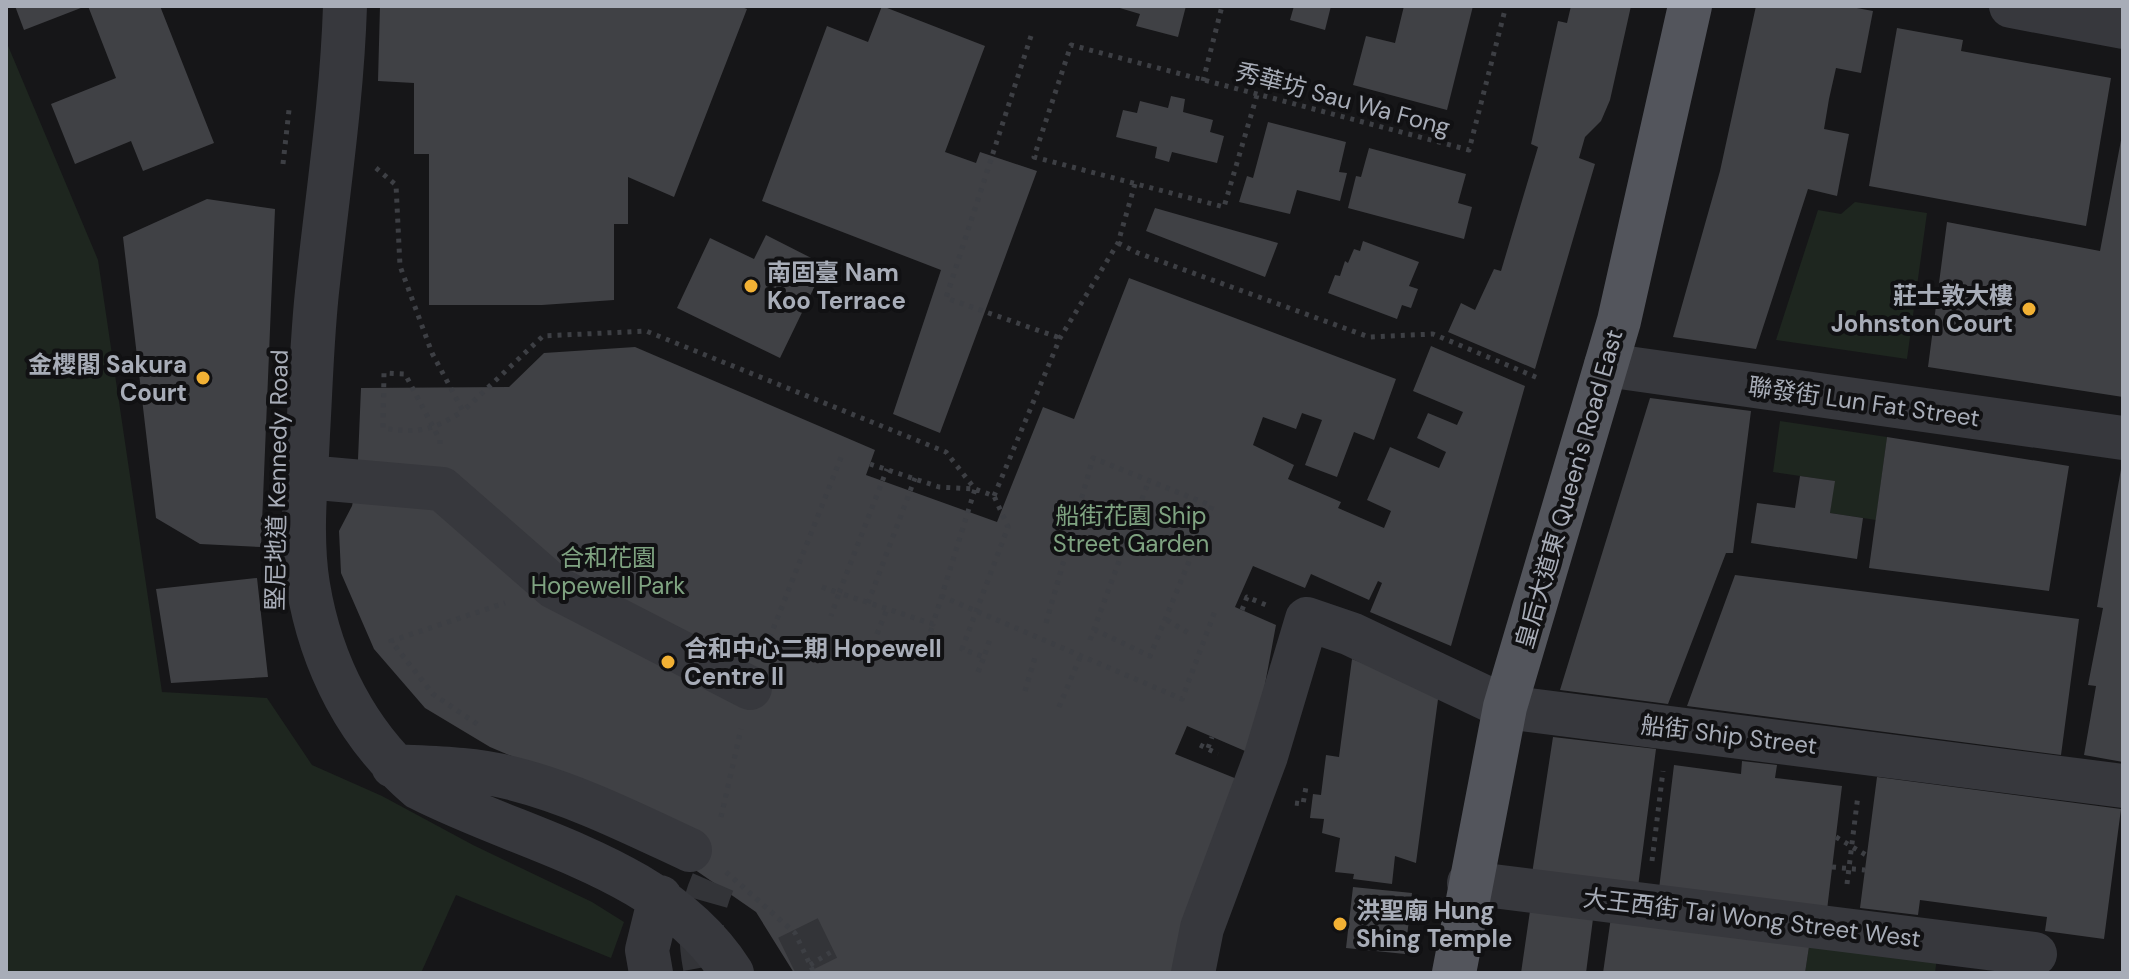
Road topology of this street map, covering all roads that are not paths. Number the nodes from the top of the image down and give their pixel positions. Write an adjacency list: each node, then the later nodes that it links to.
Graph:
1 (345, 6): 7 (street, 堅尼地道 Kennedy Road)
2 (1690, 6): 5 (main road, 皇后大道東 Queen's Road East)
3 (2011, 6): 4 (street)
4 (2123, 27)
5 (1606, 365): 6 (street, 聯發街 Lun Fat Street); 9 (main road, 皇后大道東 Queen's Road East)
6 (2123, 438)
7 (306, 477): 8 (street); 10 (street, 堅尼地道 Kennedy Road)
8 (750, 688)
9 (1505, 707): 11 (street, 船街 Ship Street); 13 (main road, 皇后大道東 Queen's Road East); 18 (street, 船街 Ship Street)
10 (393, 766): 12 (street); 14 (street, 堅尼地道 Kennedy Road)
11 (2123, 786)
12 (711, 848)
13 (1469, 883): 15 (street, 大王西街 Tai Wong Street West); 19 (main road, 皇后大道東 Queen's Road East)
14 (660, 897): 16 (street); 17 (street, 堅尼地道 Kennedy Road)
15 (2035, 954)
16 (640, 965)
17 (732, 973)
18 (1193, 973)
19 (1454, 973)

